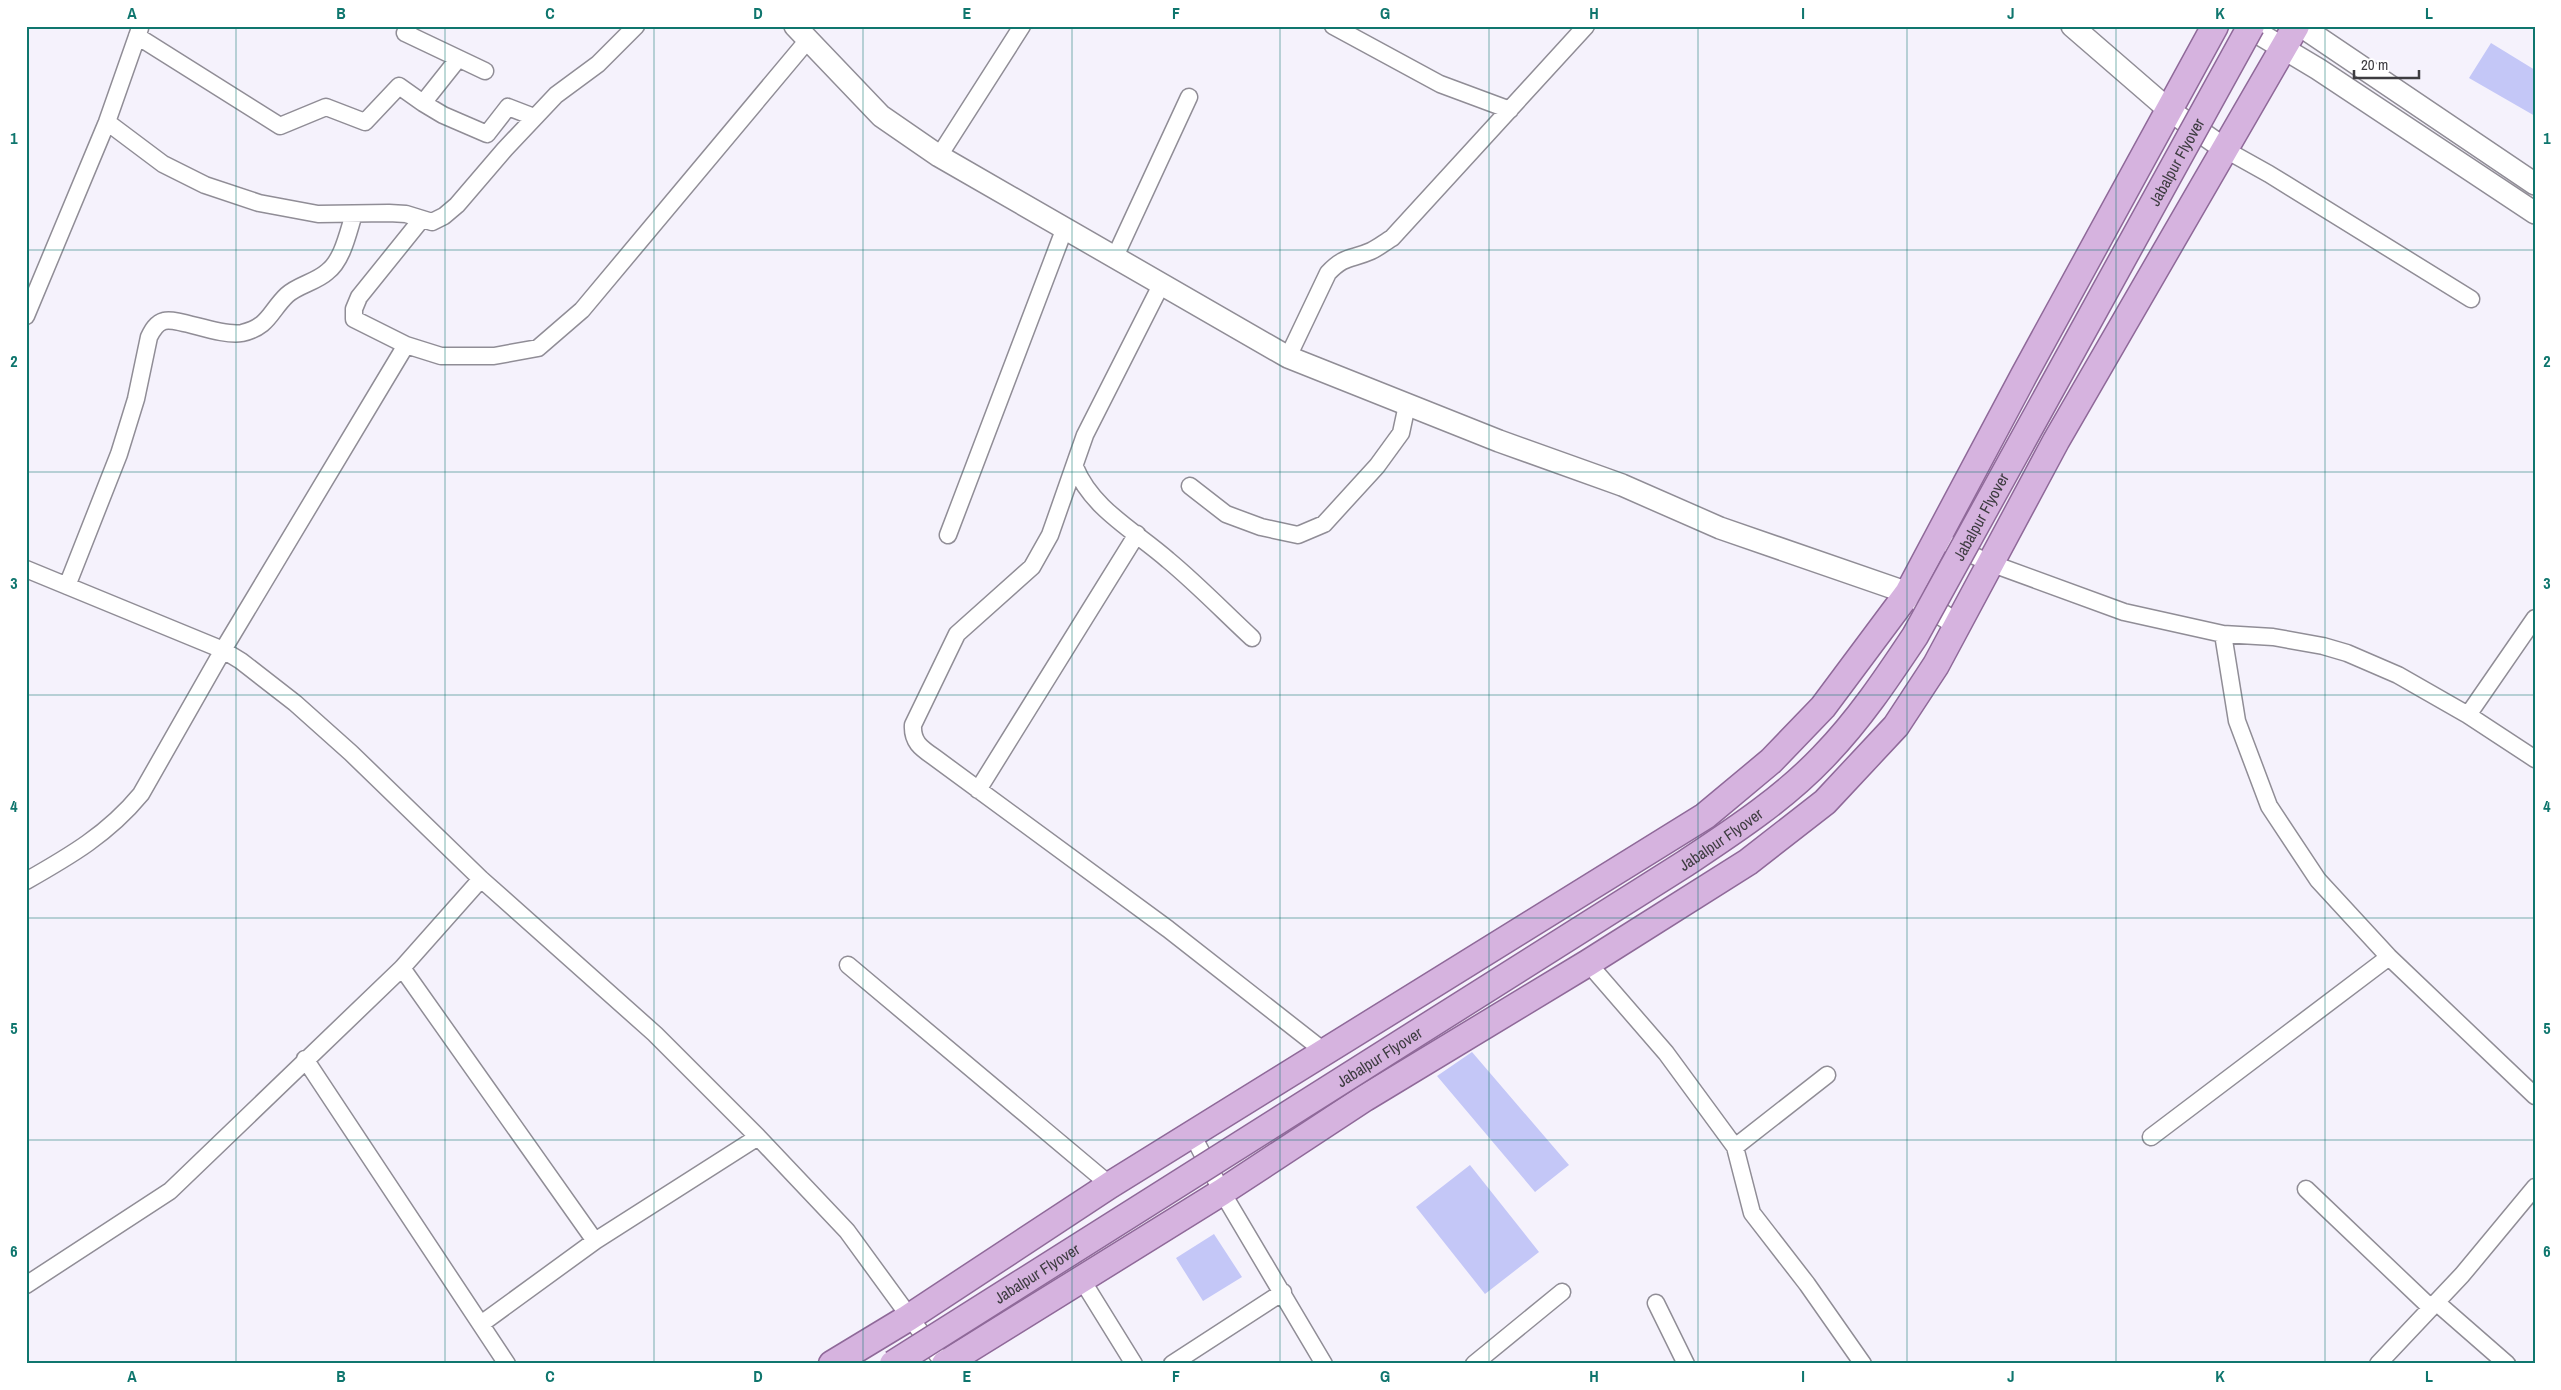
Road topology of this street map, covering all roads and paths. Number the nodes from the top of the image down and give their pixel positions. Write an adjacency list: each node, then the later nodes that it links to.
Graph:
1 (409, 26): 15 (street)
2 (636, 26): 21 (street)
3 (1022, 26): 24 (street)
4 (1333, 26): 19 (street)
5 (1586, 26): 19 (street)
6 (2072, 26): 20 (street)
7 (2215, 26): 20 (main road)
8 (2246, 26): 14 (street)
9 (2251, 26): 84 (main road, Jabalpur Flyover, bridge)
10 (2296, 26): 14 (main road)
11 (2302, 26): 25 (street)
12 (139, 31): 18 (street); 22 (street)
13 (801, 33): 24 (street); 34 (street)
14 (2283, 48): 23 (main road); 26 (street)
15 (458, 59): 16 (street); 18 (street)
16 (485, 71)
17 (1189, 97): 30 (street)
18 (423, 103): 21 (street)
19 (1510, 110): 35 (street)
20 (2170, 110): 23 (street); 41 (main road)
21 (534, 117): 28 (street)
22 (107, 122): 27 (street); 33 (street)
23 (2226, 150): 32 (street); 42 (main road)
24 (939, 156): 29 (street)
25 (2535, 184)
26 (2535, 213)
27 (354, 214): 28 (street); 44 (street)
28 (421, 220): 34 (street)
29 (1064, 230): 30 (street); 40 (street)
30 (1114, 259): 31 (street)
31 (1161, 286): 35 (street); 37 (street)
32 (2470, 299)
33 (26, 316)
34 (406, 345): 50 (street)
35 (1288, 357): 36 (street)
36 (1407, 405): 38 (street); 45 (street)
37 (1075, 467): 39 (street); 53 (street)
38 (1190, 486)
39 (1137, 534): 49 (street); 53 (street)
40 (948, 535)
41 (1937, 539): 42 (street); 45 (main road)
42 (1990, 563): 47 (main road); 48 (street)
43 (26, 569): 44 (street)
44 (67, 586): 50 (street)
45 (1908, 592): 47 (street); 60 (main road)
46 (2534, 620): 51 (street)
47 (1958, 624): 57 (main road)
48 (2223, 634): 51 (street); 56 (street)
49 (1252, 638)
50 (222, 650): 54 (street); 55 (street)
51 (2468, 715): 52 (street)
52 (2535, 759)
53 (978, 790): 60 (street)
54 (481, 879): 59 (street); 65 (street)
55 (26, 881)
56 (2389, 957): 63 (street); 66 (street)
57 (1588, 962): 67 (street); 70 (main road)
58 (848, 965): 68 (street)
59 (402, 968): 61 (street); 72 (street)
60 (1325, 1052): 64 (main road)
61 (305, 1059): 74 (street); 80 (street)
62 (1827, 1075): 67 (street)
63 (2535, 1096)
64 (1192, 1134): 68 (main road); 70 (street)
65 (758, 1137): 72 (street); 79 (street)
66 (2151, 1137)
67 (1735, 1147): 90 (street)
68 (1110, 1185): 79 (main road)
69 (2306, 1189): 78 (street)
70 (1222, 1192): 73 (main road); 75 (street)
71 (2532, 1195): 78 (street)
72 (595, 1241): 80 (street)
73 (1082, 1280): 81 (main road); 85 (street)
74 (26, 1285)
75 (1283, 1292): 86 (street); 87 (street)
76 (1562, 1292): 88 (street)
77 (1656, 1303): 89 (street)
78 (2434, 1305): 91 (street); 92 (street)
79 (908, 1318): 81 (street); 83 (main road)
80 (481, 1324): 82 (street)
81 (959, 1361)
82 (507, 1364)
83 (832, 1364)
84 (893, 1364)
85 (1134, 1364)
86 (1172, 1364)
87 (1324, 1364)
88 (1474, 1364)
89 (1686, 1364)
90 (1863, 1364)
91 (2378, 1364)
92 (2507, 1364)

